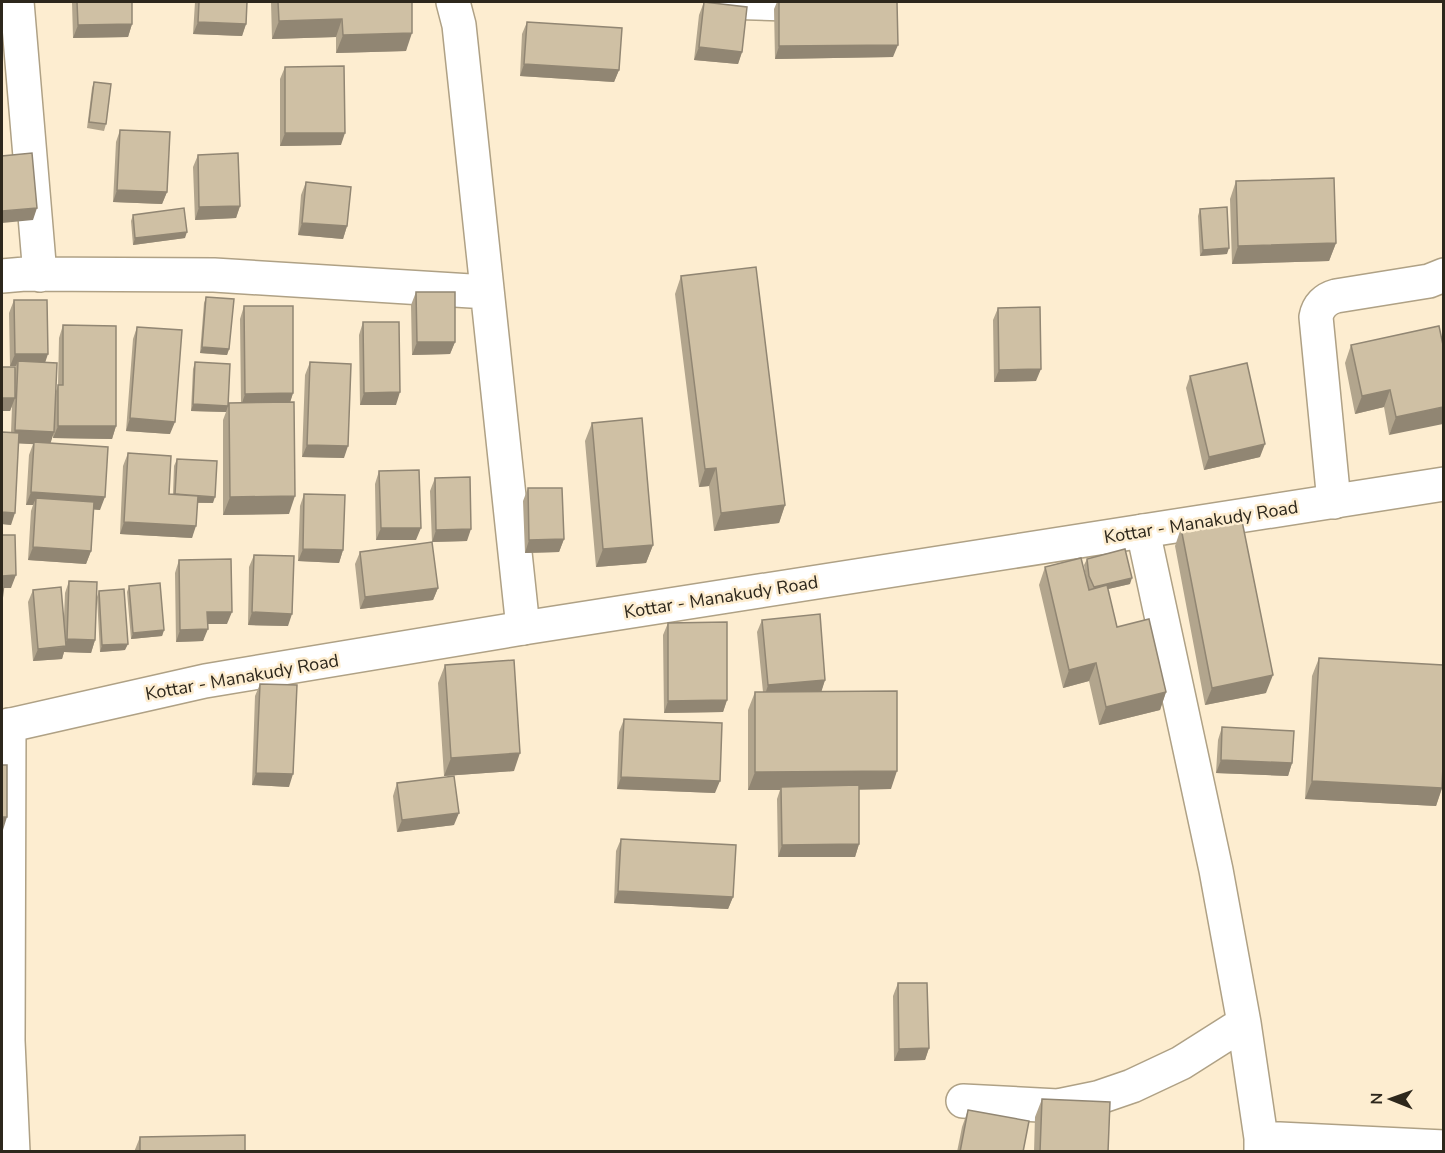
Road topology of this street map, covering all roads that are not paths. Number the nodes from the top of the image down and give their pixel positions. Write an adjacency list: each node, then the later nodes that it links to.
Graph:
1 (17, 2): 5 (street)
2 (453, 2): 8 (street)
3 (723, 2): 4 (street)
4 (828, 5)
5 (40, 275): 7 (street); 8 (street)
6 (1443, 275): 10 (street)
7 (2, 276)
8 (487, 292): 12 (street)
9 (1443, 484): 10 (street, Kottar - Manakudy Road)
10 (1334, 502): 11 (street, Kottar - Manakudy Road)
11 (1143, 531): 12 (street, Kottar - Manakudy Road); 14 (street)
12 (523, 628): 13 (street, Kottar - Manakudy Road)
13 (5, 726): 15 (street)
14 (1244, 1023): 16 (street); 17 (street)
15 (6, 1082): 19 (street)
16 (963, 1101)
17 (1261, 1145): 18 (street)
18 (1443, 1147)
19 (13, 1152)

